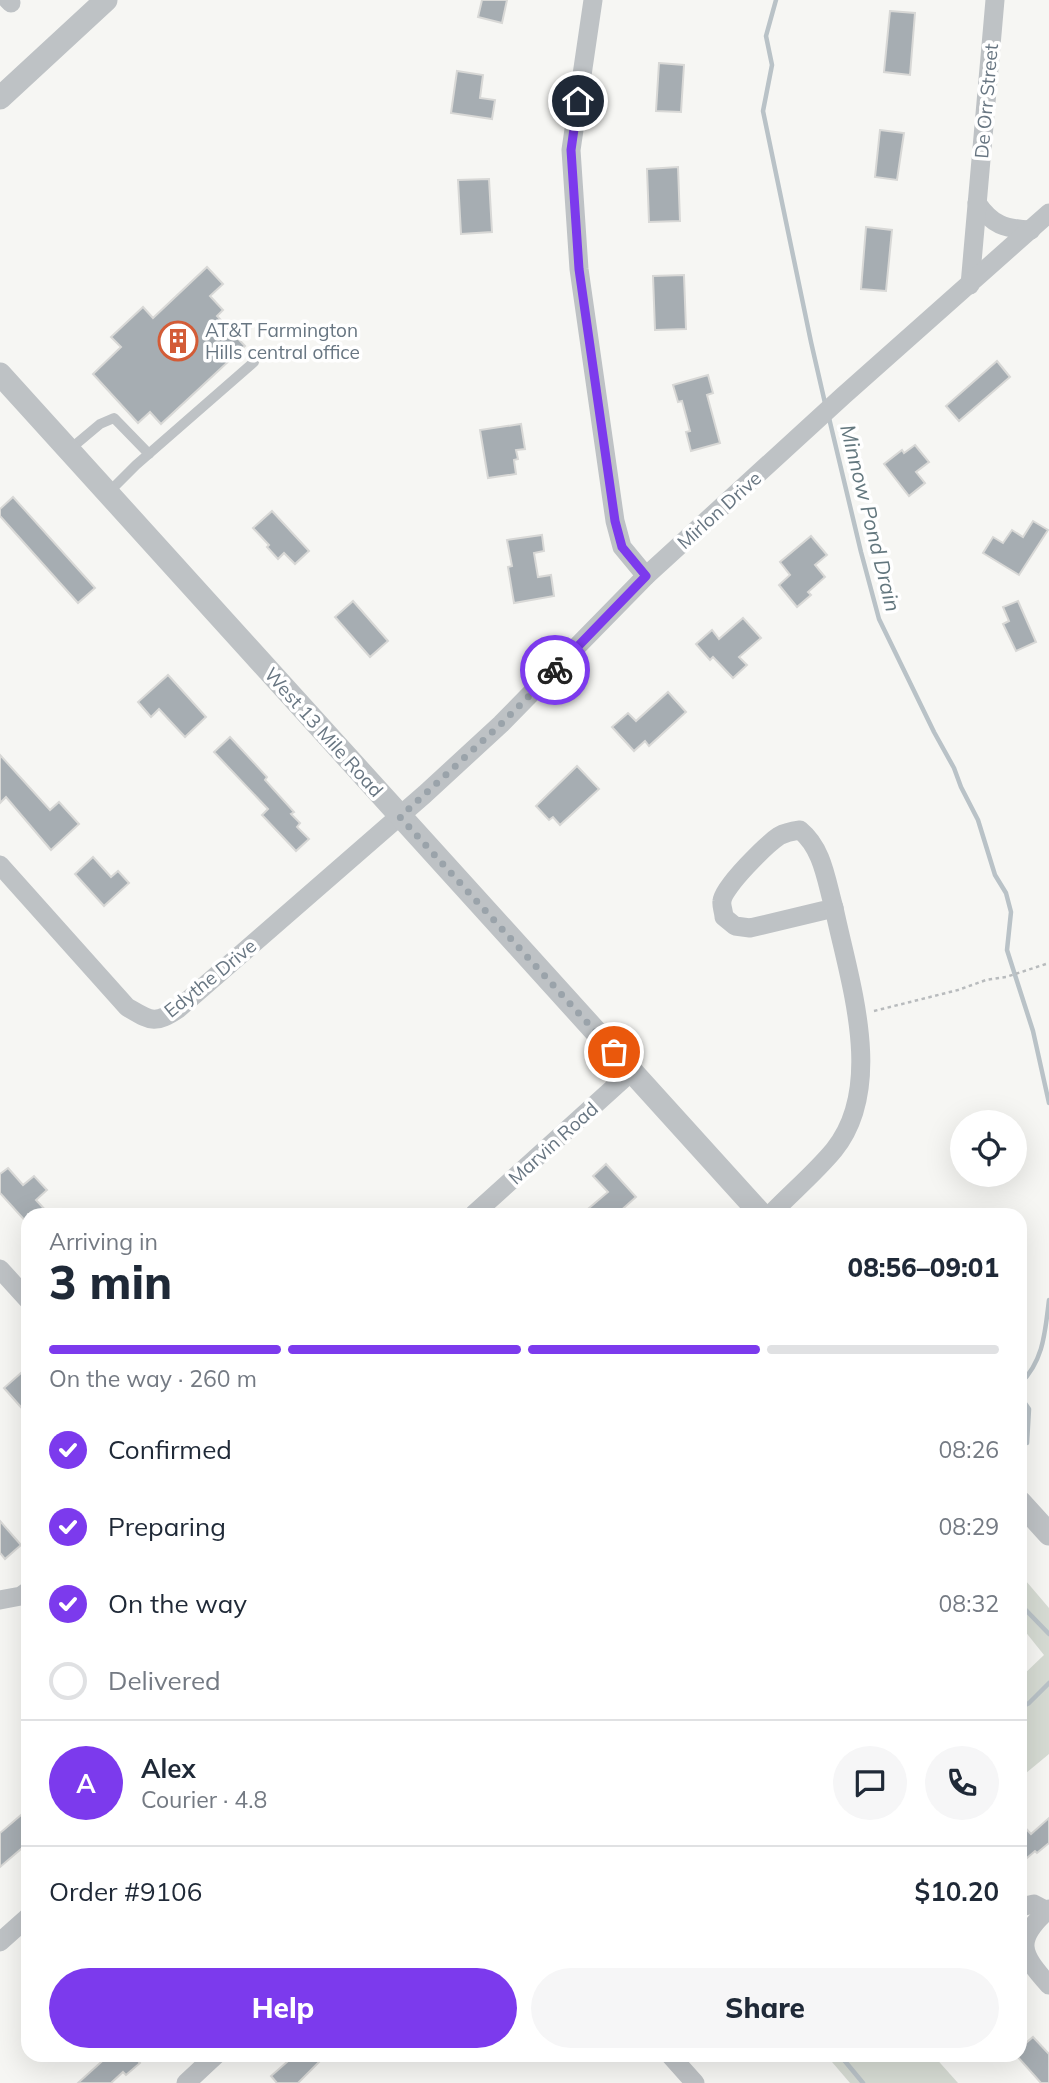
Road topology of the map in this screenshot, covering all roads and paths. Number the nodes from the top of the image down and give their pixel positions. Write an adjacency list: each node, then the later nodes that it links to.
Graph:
1 (106, 0): 4 (street)
2 (593, 0): 14 (street)
3 (995, 0): 5 (street, De Orr Street)
4 (0, 98)
5 (977, 203): 7 (street); 8 (street, De Orr Street)
6 (1049, 213): 7 (street, Mirlon Drive)
7 (1031, 230): 8 (street, Mirlon Drive)
8 (970, 285): 14 (street, Mirlon Drive)
9 (254, 362): 12 (lane)
10 (0, 374): 11 (street, West 13 Mile Road)
11 (69, 450): 12 (lane); 13 (street, West 13 Mile Road)
12 (149, 454): 13 (lane)
13 (108, 493): 15 (street, West 13 Mile Road)
14 (646, 576): 15 (street, Mirlon Drive)
15 (400, 817): 16 (street, Edythe Drive); 20 (street, West 13 Mile Road)
16 (0, 865)
17 (834, 908): 17 (street); 19 (street)
18 (1049, 963): 19 (path)
19 (856, 1015): 23 (street)
20 (631, 1072): 21 (street, Marvin Road); 22 (street, West 13 Mile Road)
21 (481, 1208)
22 (756, 1208)
23 (777, 1208)
24 (0, 1269): 25 (street)
25 (21, 1292)
26 (1027, 1510): 27 (street)
27 (1049, 1534)
28 (21, 1596): 29 (street)
29 (0, 1600)
30 (1027, 1905): 31 (street)
31 (1048, 1910): 33 (street)
32 (21, 1923): 34 (street)
33 (1027, 1935)
34 (0, 1942)
35 (1027, 1971): 36 (street)
36 (1049, 1985)
37 (208, 2062): 39 (street)
38 (676, 2062): 40 (street)
39 (186, 2083)
40 (695, 2083)

